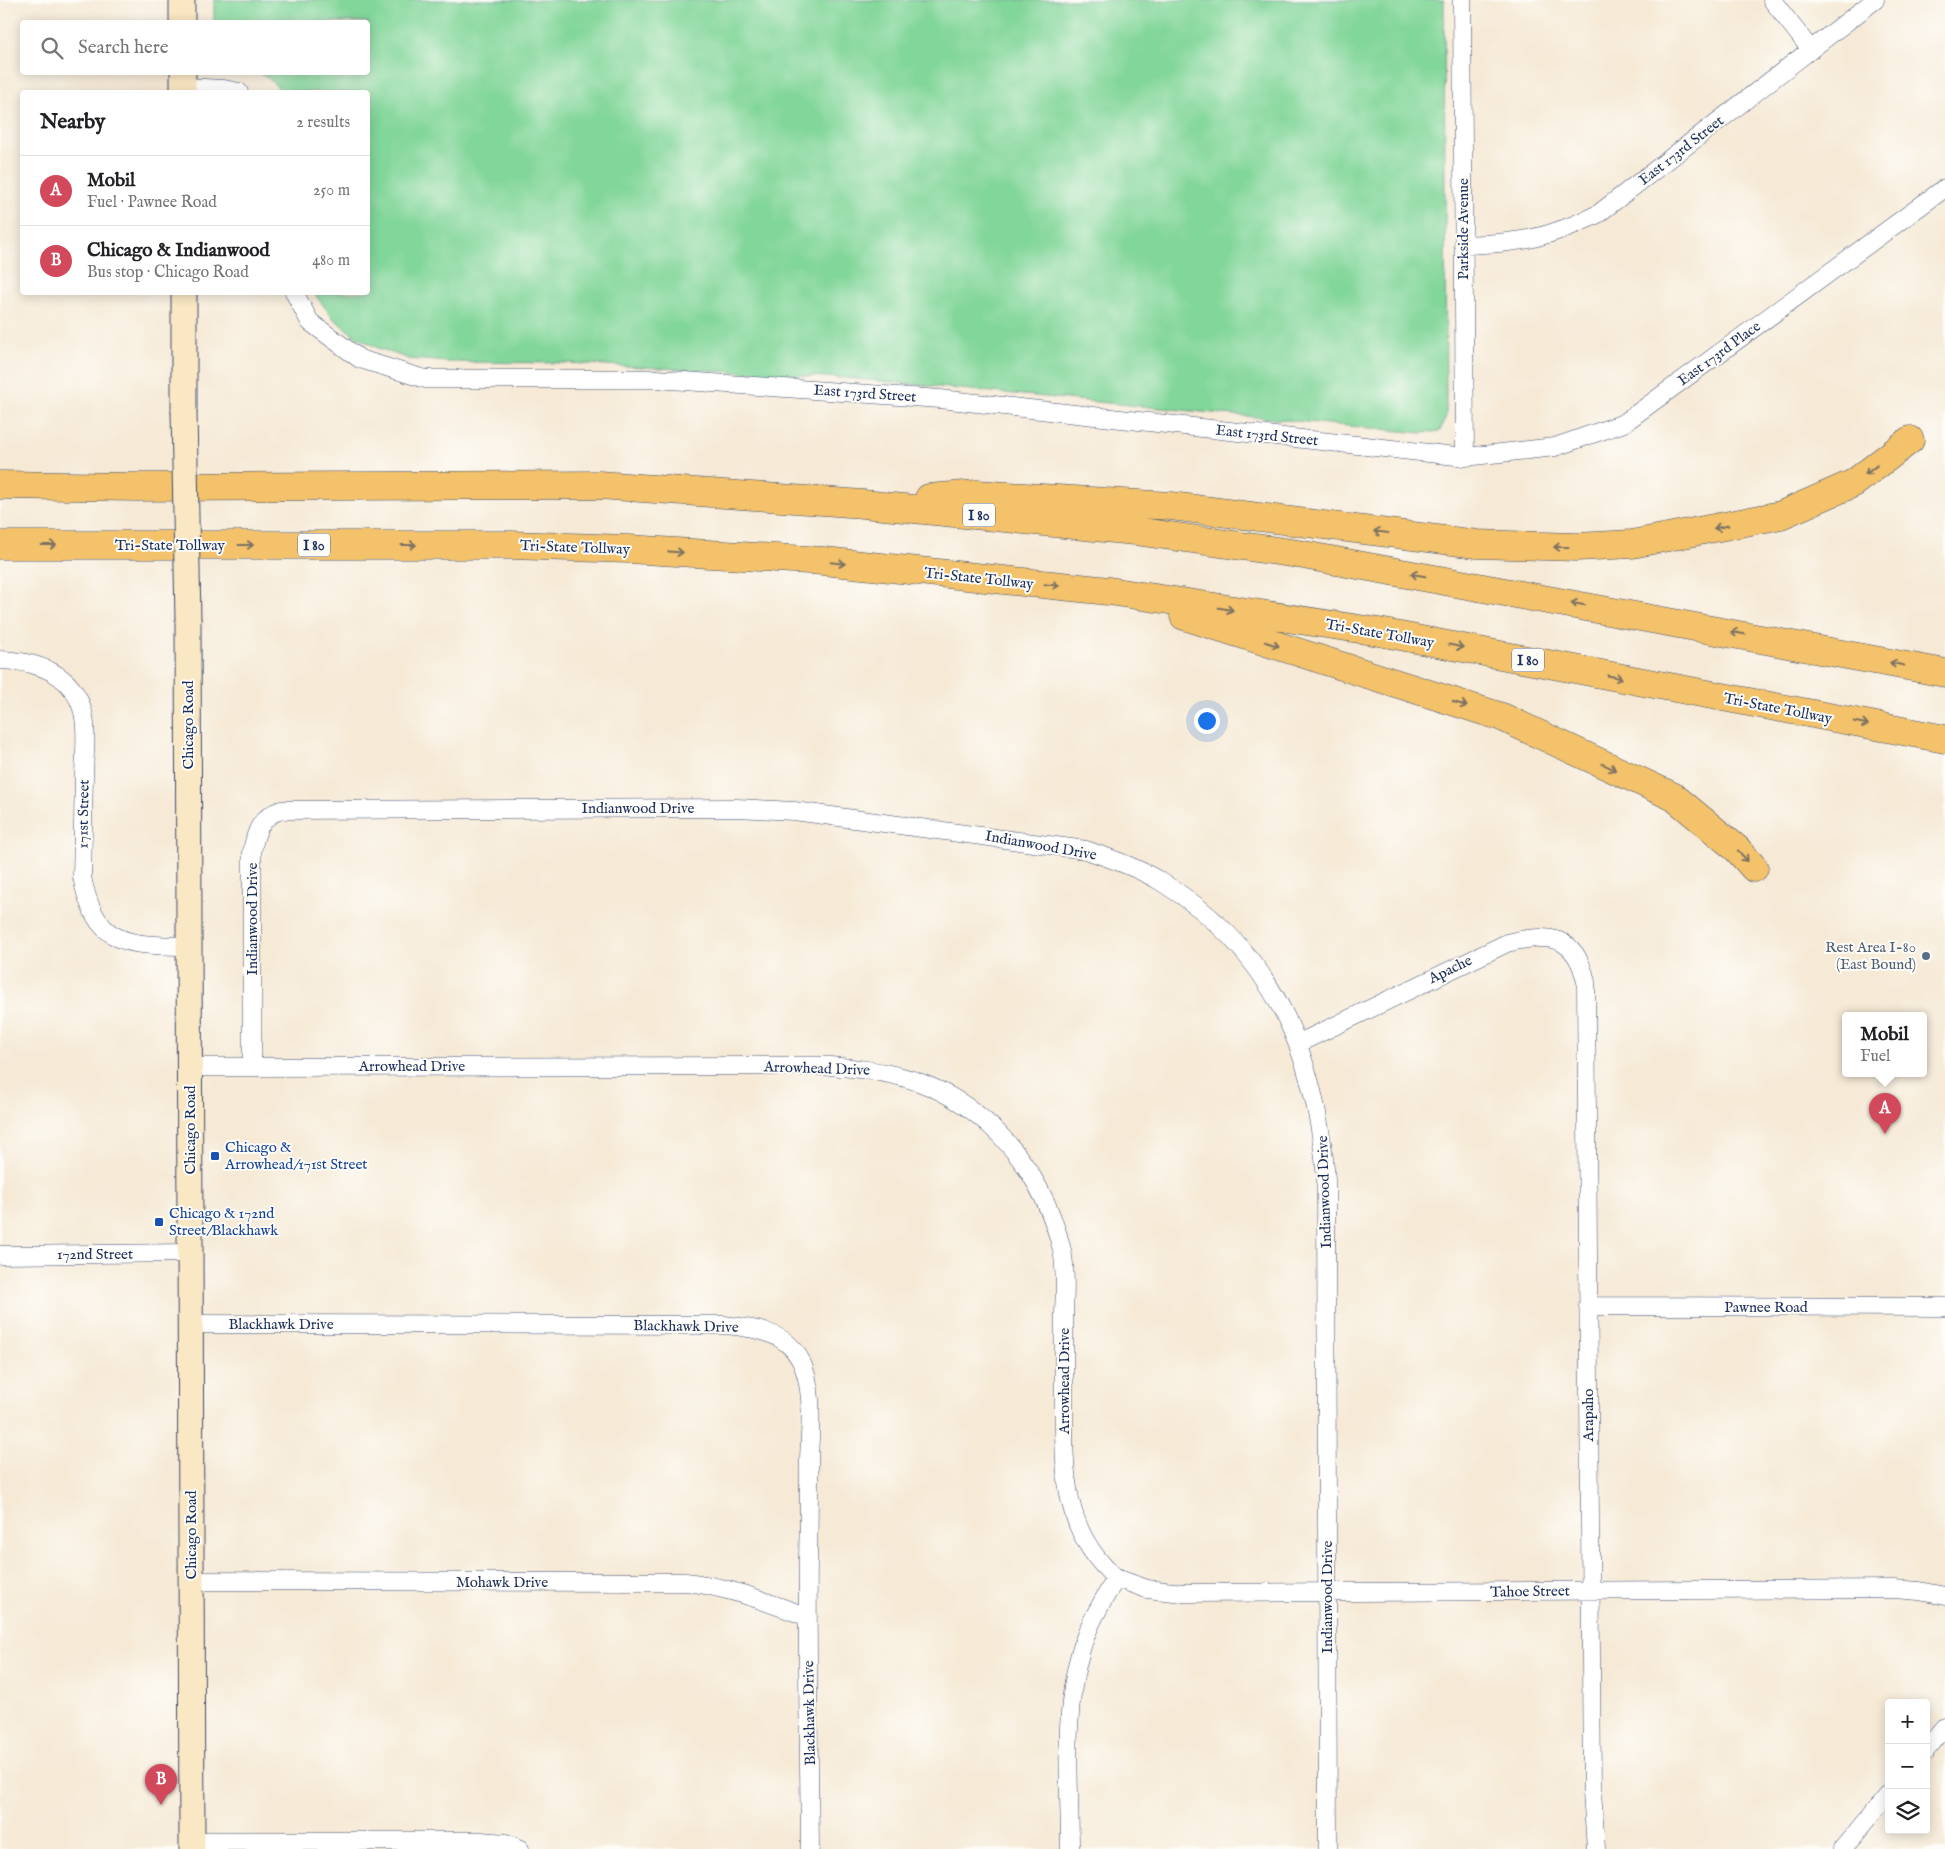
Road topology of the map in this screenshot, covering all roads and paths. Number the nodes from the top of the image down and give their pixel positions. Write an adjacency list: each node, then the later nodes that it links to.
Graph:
1 (182, 0): 5 (street)
2 (1462, 0): 10 (street, Parkside Avenue)
3 (1772, 0): 6 (street)
4 (1875, 0): 6 (street, East 173rd Street)
5 (182, 20)
6 (1812, 50): 10 (street, East 173rd Street)
7 (183, 84): 8 (street)
8 (229, 90)
9 (1945, 188): 14 (street, East 173rd Place)
10 (1463, 245): 14 (street, Parkside Avenue)
11 (184, 295): 23 (street, Chicago Road, bridge)
12 (296, 295): 14 (street, East 173rd Street)
13 (1910, 440): 16 (highway, one-way to 16)
14 (1466, 457)
15 (0, 485): 16 (highway, I 80)
16 (863, 504): 20 (highway, I 80, one-way to 16)
17 (0, 545): 18 (highway, Tri-State Tollway / I 80, one-way to 18)
18 (1109, 591): 21 (highway, Tri-State Tollway / I 80, one-way to 21); 22 (highway, one-way to 22)
19 (0, 660): 23 (street, 171st Street)
20 (1945, 673)
21 (1945, 739)
22 (1754, 868)
23 (189, 946): 27 (street, Chicago Road)
24 (1586, 982): 25 (street, Apache); 30 (street, Arapaho)
25 (1299, 1043): 26 (street, Indianwood Drive); 36 (street, Indianwood Drive)
26 (252, 1066): 27 (street, Arrowhead Drive); 33 (street, Arrowhead Drive)
27 (190, 1067): 28 (street, Chicago Road)
28 (190, 1253): 29 (street, 172nd Street); 32 (street, Chicago Road)
29 (0, 1255)
30 (1588, 1306): 31 (street, Pawnee Road); 35 (street, Arapaho)
31 (1945, 1307)
32 (190, 1324): 34 (street, Chicago Road); 38 (street, Blackhawk Drive)
33 (1116, 1578): 36 (street, Tahoe Street); 45 (street)
34 (192, 1582): 38 (street, Mohawk Drive); 42 (street, Chicago Road)
35 (1589, 1590): 36 (street, Tahoe Street); 37 (street, Tahoe Street); 47 (street, Arapaho)
36 (1327, 1593): 46 (street, Indianwood Drive)
37 (1945, 1596)
38 (808, 1617): 44 (street, Blackhawk Drive)
39 (1945, 1727): 40 (street)
40 (1930, 1745)
41 (1885, 1799): 48 (street)
42 (192, 1845): 43 (street)
43 (520, 1849)
44 (810, 1849)
45 (1070, 1849)
46 (1328, 1849)
47 (1596, 1849)
48 (1842, 1849)

